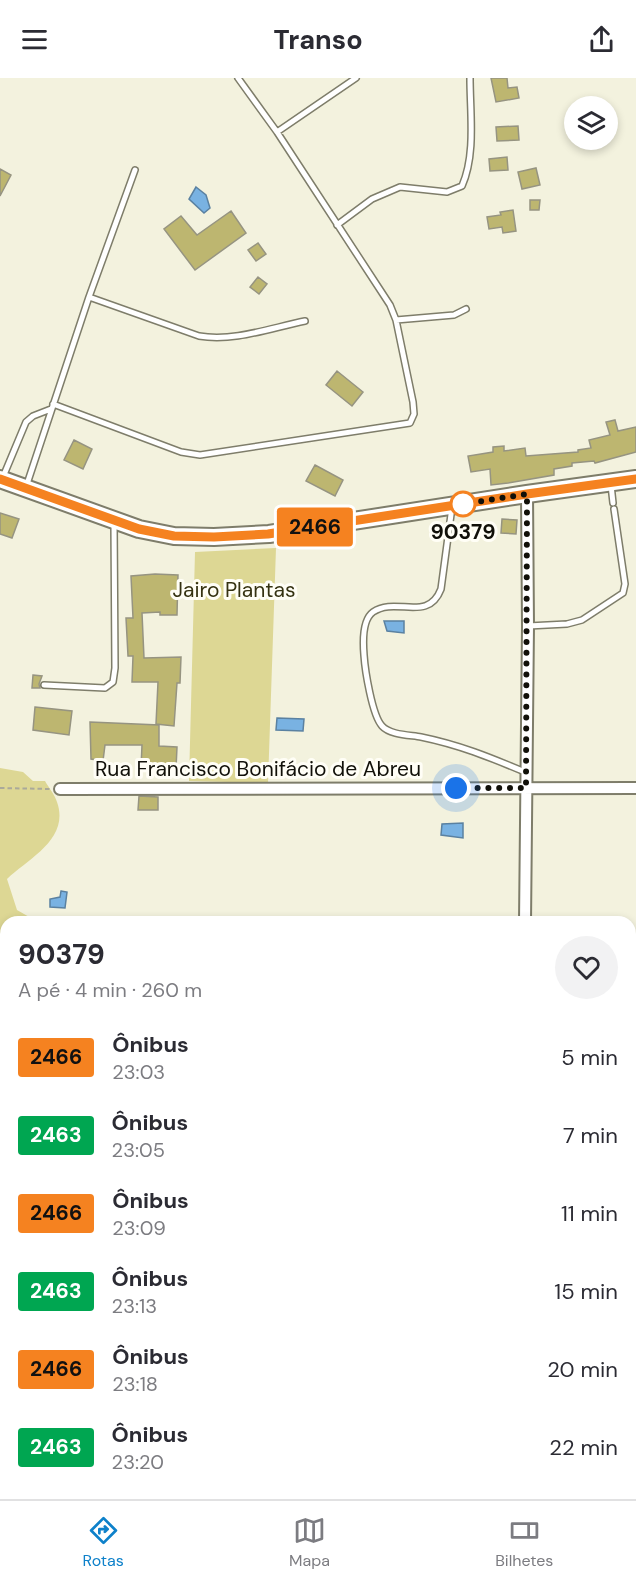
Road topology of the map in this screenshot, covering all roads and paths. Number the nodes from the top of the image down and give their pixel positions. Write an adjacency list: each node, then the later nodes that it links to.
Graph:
1 (238, 78): 4 (lane)
2 (356, 78): 4 (lane)
3 (470, 78): 6 (lane)
4 (277, 132): 6 (lane)
5 (135, 170): 7 (lane)
6 (337, 225): 9 (lane)
7 (89, 297): 10 (lane); 11 (lane)
8 (466, 309): 9 (lane)
9 (396, 320): 11 (lane)
10 (304, 321)
11 (52, 406): 13 (lane); 15 (lane)
12 (636, 479): 14 (main road)
13 (1, 480): 15 (main road)
14 (610, 483): 16 (main road); 19 (lane)
15 (25, 489): 18 (main road)
16 (527, 494): 17 (main road); 19 (street)
17 (452, 506): 18 (main road); 21 (lane)
18 (114, 521): 20 (lane)
19 (528, 626): 21 (street)
20 (44, 685)
21 (526, 772): 23 (street)
22 (0, 788): 25 (path)
23 (526, 788): 24 (street, Rua Francisco Bonifácio de Abreu); 25 (street, Rua Francisco Bonifácio de Abreu); 26 (street)
24 (636, 788)
25 (60, 789)
26 (525, 916)

